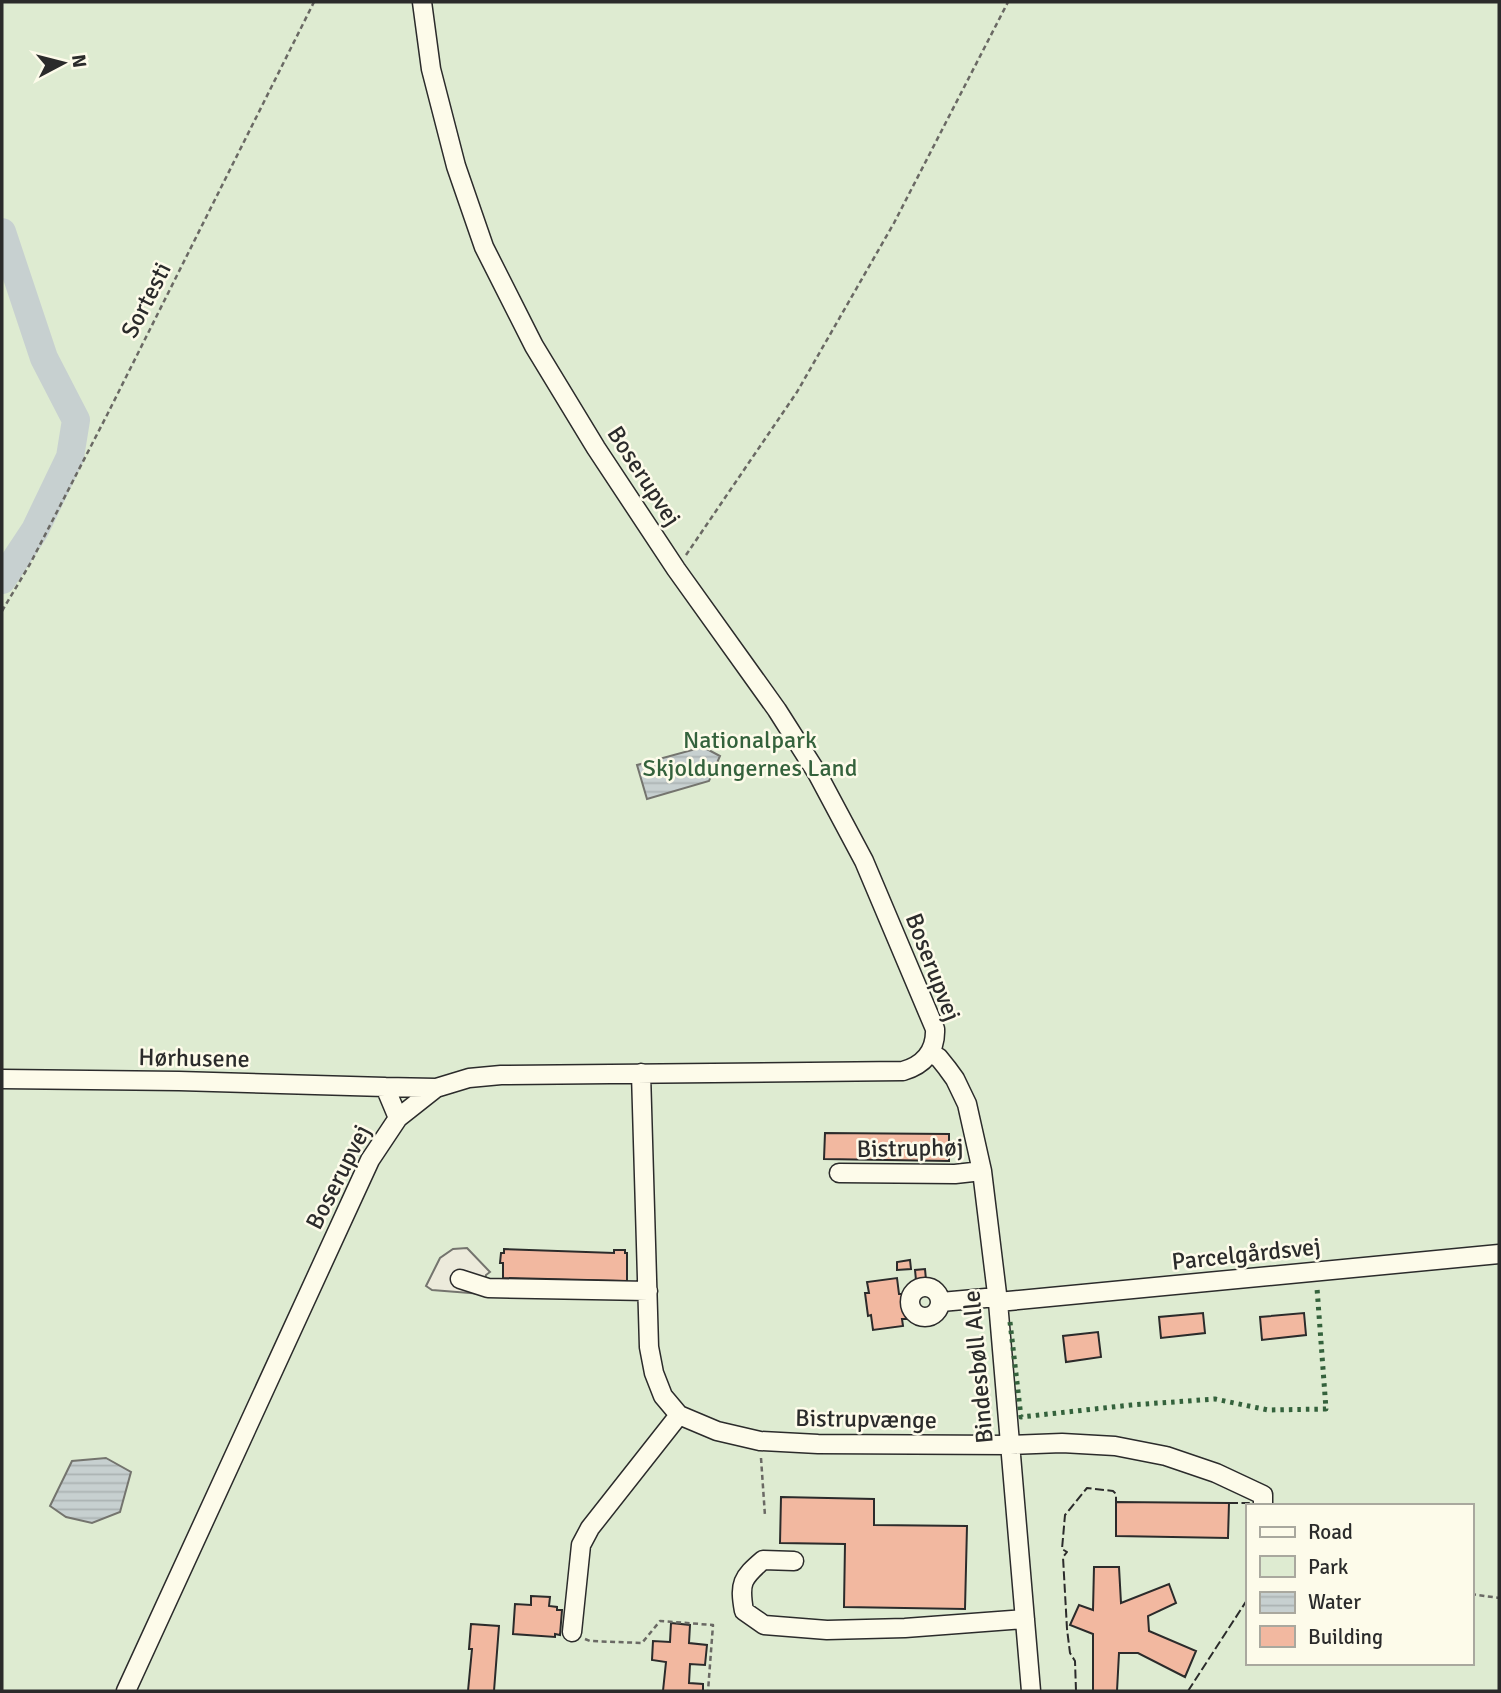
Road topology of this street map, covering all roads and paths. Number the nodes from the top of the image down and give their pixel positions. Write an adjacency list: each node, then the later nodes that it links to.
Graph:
1 (314, 2): 5 (path, Sortesti)
2 (422, 2): 4 (street, Boserupvej)
3 (1008, 2): 4 (path)
4 (676, 569): 6 (street, Boserupvej)
5 (2, 611)
6 (931, 1053): 7 (street, Boserupvej); 12 (street, Bindesbøll Alle)
7 (641, 1073): 10 (street, Boserupvej); 16 (street)
8 (2, 1079): 9 (street, Hørhusene)
9 (385, 1087): 10 (street, Hørhusene); 11 (street)
10 (436, 1088): 11 (street, Boserupvej)
11 (398, 1118): 29 (street, Boserupvej)
12 (982, 1171): 13 (street, Bistruphøj); 17 (street, Bindesbøll Alle)
13 (839, 1173)
14 (1499, 1254): 17 (street, Parcelgårdsvej)
15 (460, 1279): 16 (street)
16 (648, 1291): 19 (street)
17 (997, 1300): 18 (street, Parcelgårdsvej); 21 (street, Bindesbøll Alle)
18 (941, 1302)
19 (679, 1415): 20 (street, Bistrupvænge); 28 (street)
20 (760, 1441): 21 (street, Bistrupvænge); 23 (path)
21 (1010, 1446): 22 (street, Bistrupvænge); 27 (street, Bindesbøll Alle)
22 (1263, 1500)
23 (765, 1516)
24 (794, 1561): 27 (street)
25 (1473, 1594): 26 (path)
26 (1499, 1598)
27 (1025, 1619): 31 (street, Bindesbøll Alle)
28 (572, 1632): 30 (path)
29 (126, 1691)
30 (708, 1691)
31 (1031, 1691)

